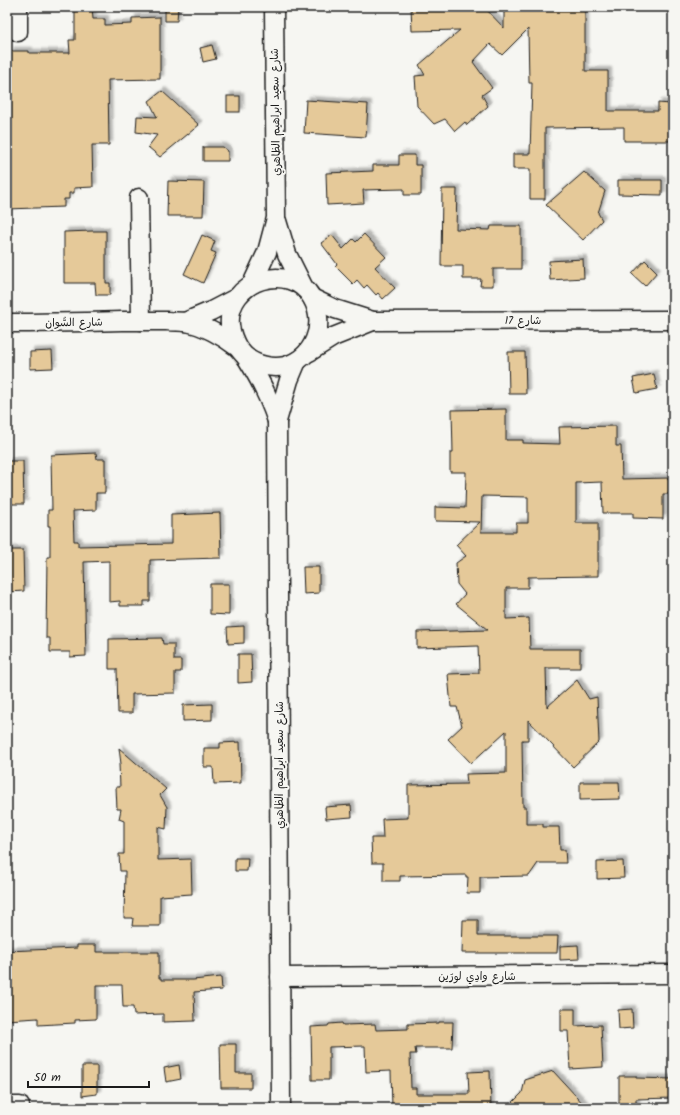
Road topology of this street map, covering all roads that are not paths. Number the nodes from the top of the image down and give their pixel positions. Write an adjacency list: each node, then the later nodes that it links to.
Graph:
1 (18, 7): 3 (street)
2 (274, 7): 5 (street, شارع سعيد ابراهيم الظاهري)
3 (18, 32)
4 (139, 198): 10 (street)
5 (276, 218): 6 (street, شارع سعيد ابراهيم الظاهري); 7 (street, شارع سعيد ابراهيم الظاهري)
6 (252, 284): 7 (street); 8 (street)
7 (308, 293): 11 (street, شارع 17); 15 (street)
8 (236, 298): 12 (street, شارع السُّوان); 14 (street)
9 (673, 320): 11 (street, شارع 17)
10 (141, 321): 12 (street, شارع السُّوان); 13 (street, شارع السُّوان)
11 (373, 321): 15 (street, شارع 17)
12 (185, 322): 14 (street, شارع السُّوان)
13 (7, 323)
14 (242, 352): 15 (street); 16 (street, شارع سعيد ابراهيم الظاهري)
15 (303, 357): 16 (street, شارع سعيد ابراهيم الظاهري)
16 (277, 421): 18 (street, شارع سعيد ابراهيم الظاهري)
17 (673, 974): 18 (street, شارع وادِي لورَين)
18 (280, 977): 19 (street, شارع سعيد ابراهيم الظاهري)
19 (281, 1108)

